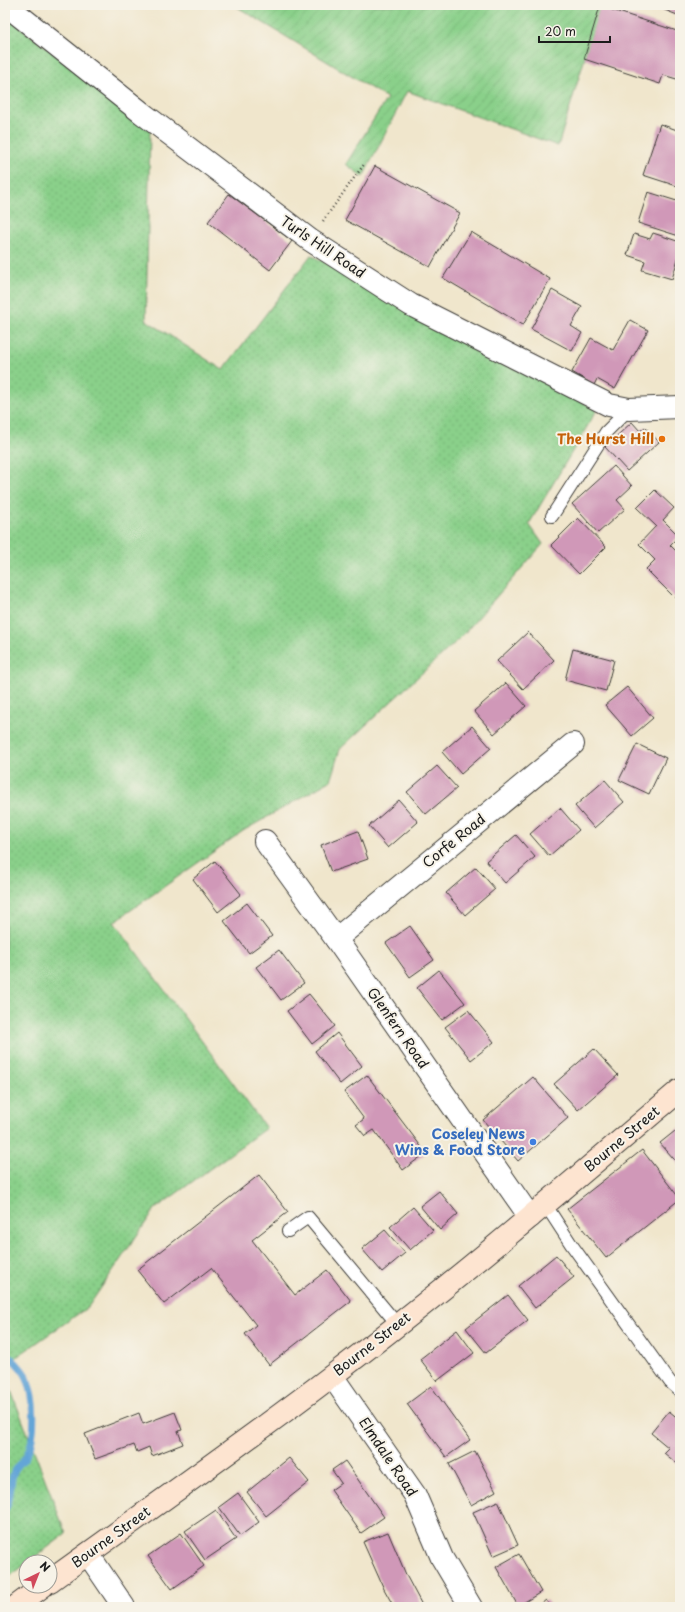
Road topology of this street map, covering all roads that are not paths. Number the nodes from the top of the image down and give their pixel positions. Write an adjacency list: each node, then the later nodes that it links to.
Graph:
1 (6, 5): 3 (street, Turls Hill Road)
2 (680, 407): 3 (street, Turls Hill Road)
3 (629, 409): 4 (lane)
4 (552, 516)
5 (573, 744): 7 (street, Corfe Road)
6 (265, 840): 7 (street, Glenfern Road)
7 (336, 939): 9 (street, Glenfern Road)
8 (680, 1090): 9 (street, Bourne Street)
9 (537, 1211): 11 (street, Bourne Street); 13 (lane)
10 (288, 1231): 11 (lane)
11 (398, 1325): 12 (street, Bourne Street)
12 (332, 1376): 14 (street, Bourne Street); 19 (street, Elmdale Road)
13 (680, 1390)
14 (88, 1554): 15 (street, Bourne Street); 18 (street)
15 (58, 1575)
16 (32, 1594): 17 (street)
17 (14, 1607)
18 (124, 1607)
19 (470, 1607)

